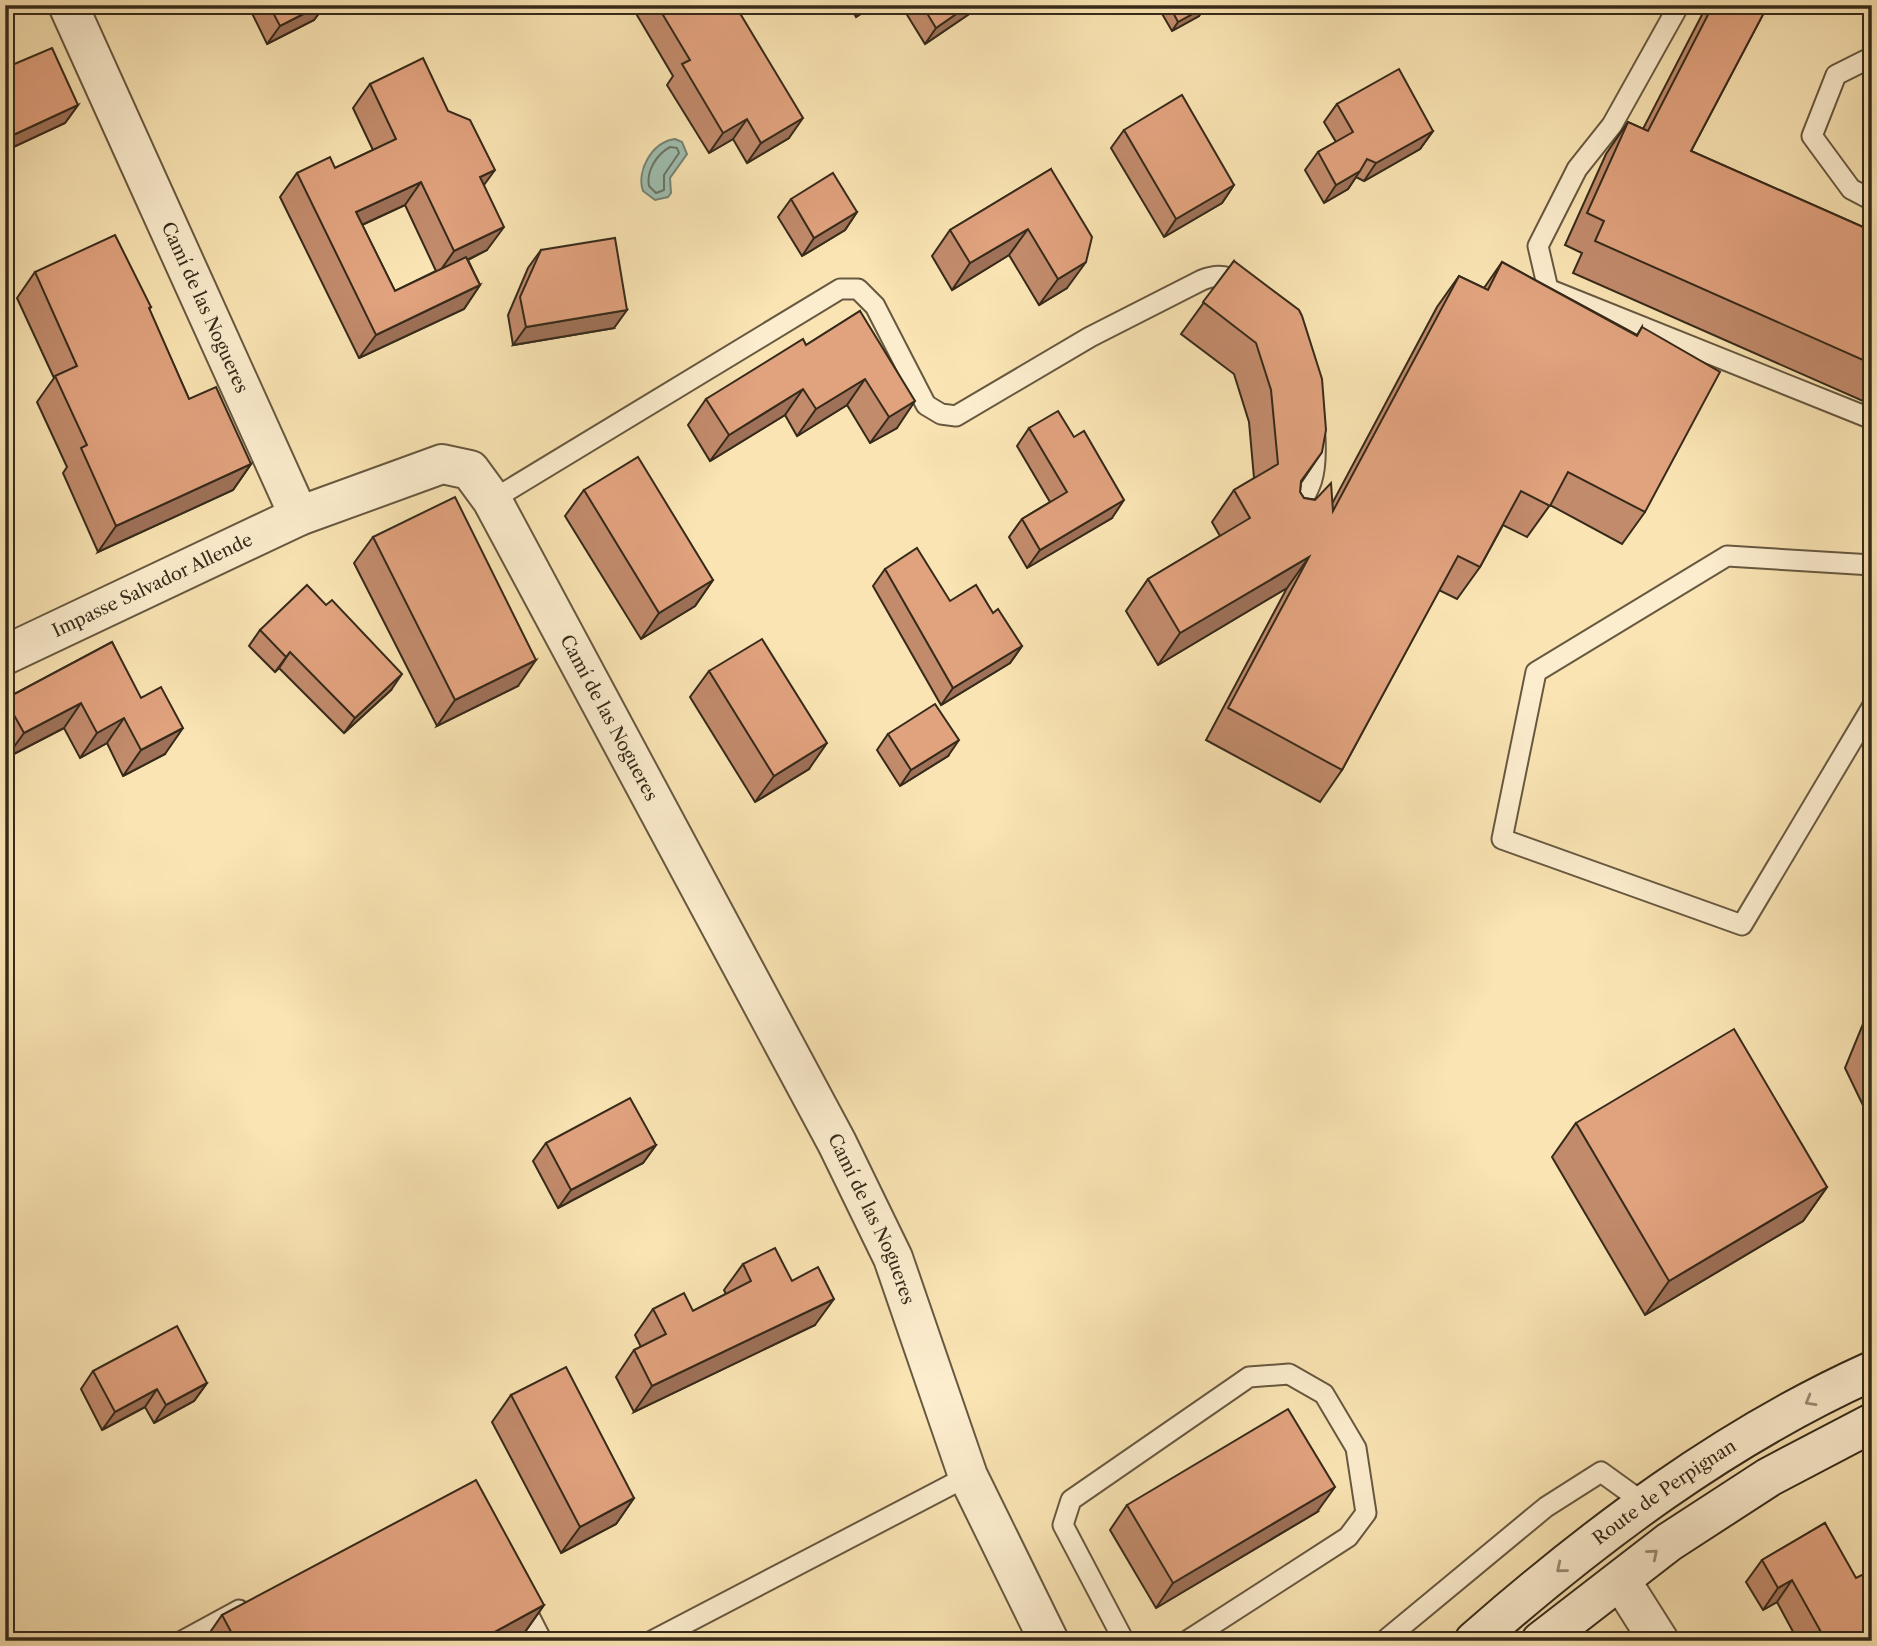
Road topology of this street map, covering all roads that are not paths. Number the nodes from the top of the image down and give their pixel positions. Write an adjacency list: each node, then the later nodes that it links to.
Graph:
1 (68, 5): 9 (street, Camí de las Nogueres)
2 (1678, 5): 6 (lane)
3 (1872, 57): 4 (lane)
4 (1872, 200)
5 (1257, 296): 8 (lane)
6 (1872, 419)
7 (1314, 423): 10 (lane)
8 (492, 500): 9 (street, Camí de las Nogueres); 16 (street, Camí de las Nogueres)
9 (299, 516): 12 (street, Impasse Salvador Allende)
10 (1289, 520)
11 (1872, 565): 13 (lane)
12 (5, 656)
13 (1872, 706)
14 (1872, 1371): 17 (street, Route de Perpignan, one-way to 17)
15 (1872, 1423): 18 (street, one-way to 15)
16 (968, 1476): 23 (lane); 24 (street, Camí de las Nogueres)
17 (1644, 1503): 27 (lane); 28 (street, Route de Perpignan, one-way to 28)
18 (1621, 1581): 29 (street); 30 (street)
19 (511, 1583): 22 (lane)
20 (255, 1601): 21 (lane)
21 (182, 1641)
22 (542, 1641)
23 (652, 1641)
24 (1049, 1641)
25 (1124, 1641): 26 (lane)
26 (1187, 1641)
27 (1384, 1641)
28 (1474, 1641)
29 (1541, 1641)
30 (1659, 1641)

